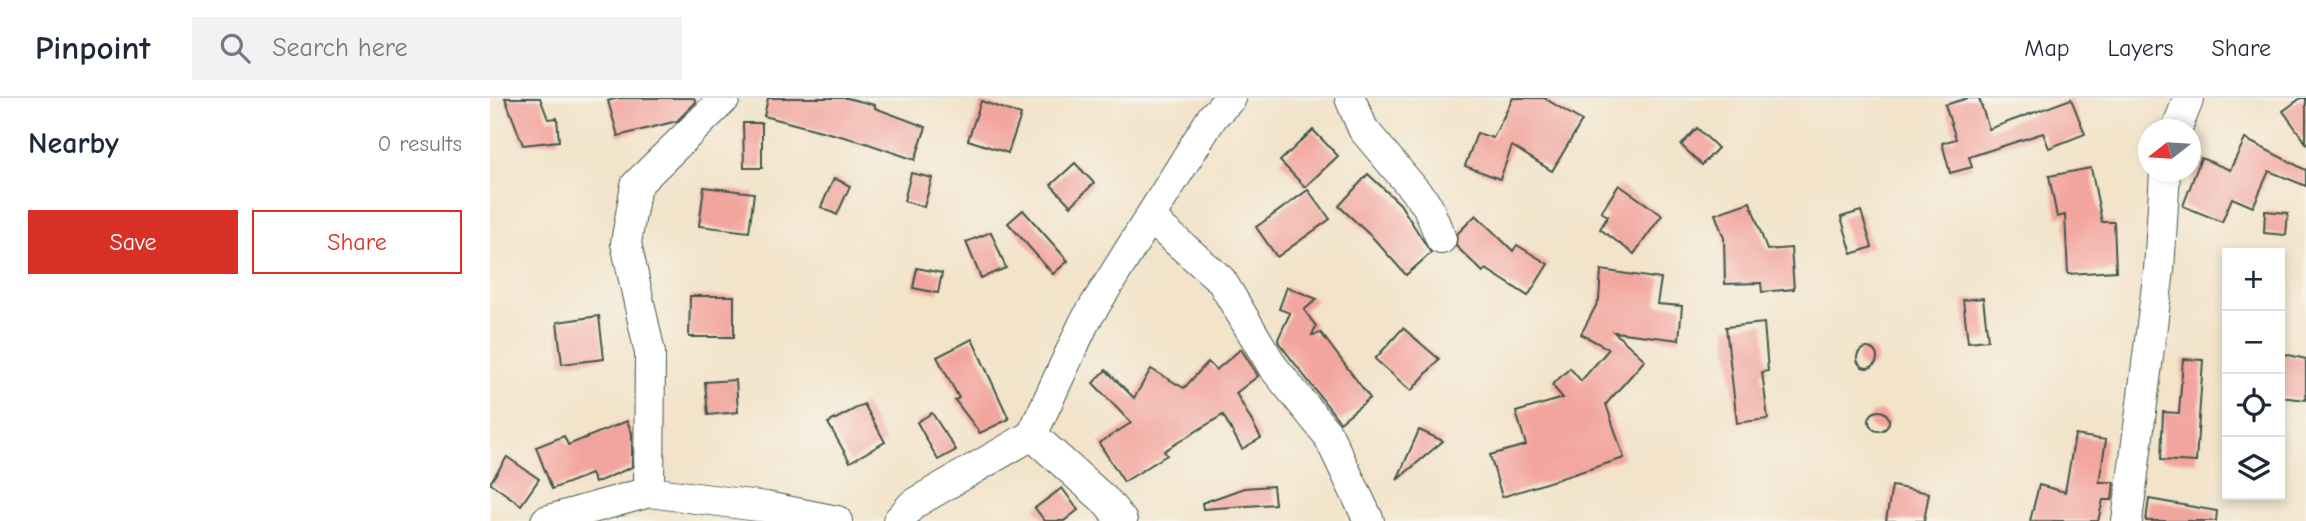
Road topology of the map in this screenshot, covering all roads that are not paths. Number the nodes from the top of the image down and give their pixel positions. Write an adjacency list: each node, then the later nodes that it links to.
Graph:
1 (726, 98): 10 (street)
2 (1231, 98): 7 (street)
3 (1350, 98): 8 (street)
4 (2189, 98): 5 (street)
5 (2180, 119)
6 (2164, 182): 16 (street)
7 (1150, 218): 9 (street); 15 (street)
8 (1441, 239)
9 (1032, 435): 13 (street); 14 (street)
10 (649, 492): 11 (street); 12 (street)
11 (546, 521)
12 (837, 521)
13 (898, 521)
14 (1122, 521)
15 (1369, 521)
16 (2127, 521)

